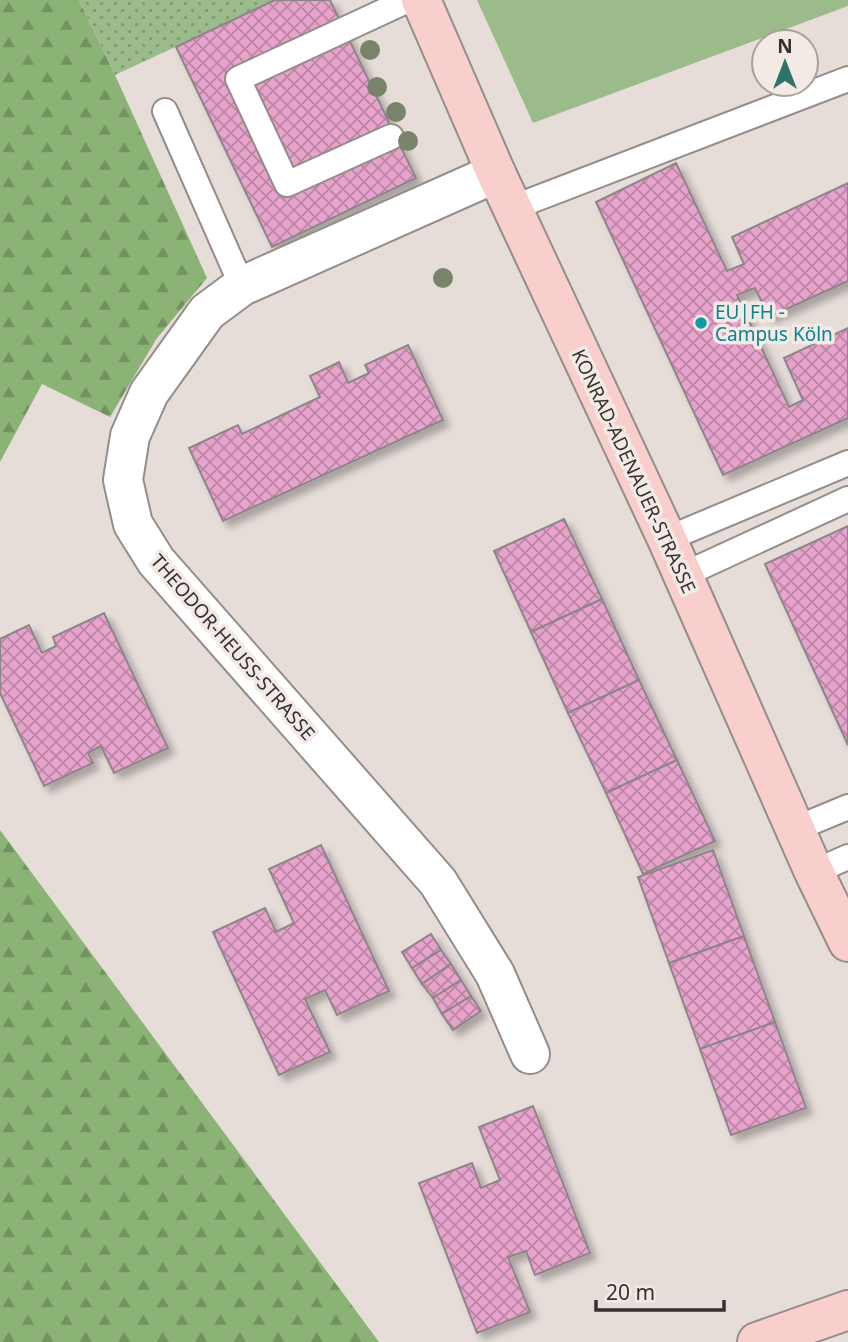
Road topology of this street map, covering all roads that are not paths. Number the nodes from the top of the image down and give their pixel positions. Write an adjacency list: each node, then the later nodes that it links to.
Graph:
1 (408, 0): 5 (lane)
2 (421, 0): 6 (street, KONRAD-ADENAUER-STRASSE)
3 (848, 79): 7 (lane)
4 (165, 111): 8 (lane)
5 (390, 137)
6 (496, 173): 7 (street, KONRAD-ADENAUER-STRASSE); 8 (street, THEODOR-HEUSS-STRASSE)
7 (512, 208): 11 (street, KONRAD-ADENAUER-STRASSE)
8 (242, 285): 18 (street, THEODOR-HEUSS-STRASSE)
9 (848, 463): 11 (lane)
10 (848, 499): 12 (lane)
11 (667, 538): 12 (street, KONRAD-ADENAUER-STRASSE)
12 (683, 575): 14 (street, KONRAD-ADENAUER-STRASSE)
13 (848, 807): 14 (lane)
14 (795, 829): 16 (street, KONRAD-ADENAUER-STRASSE)
15 (848, 857): 16 (lane)
16 (814, 872): 17 (street, KONRAD-ADENAUER-STRASSE)
17 (848, 942)
18 (530, 1054)
19 (848, 1310): 20 (street)
20 (757, 1342)

